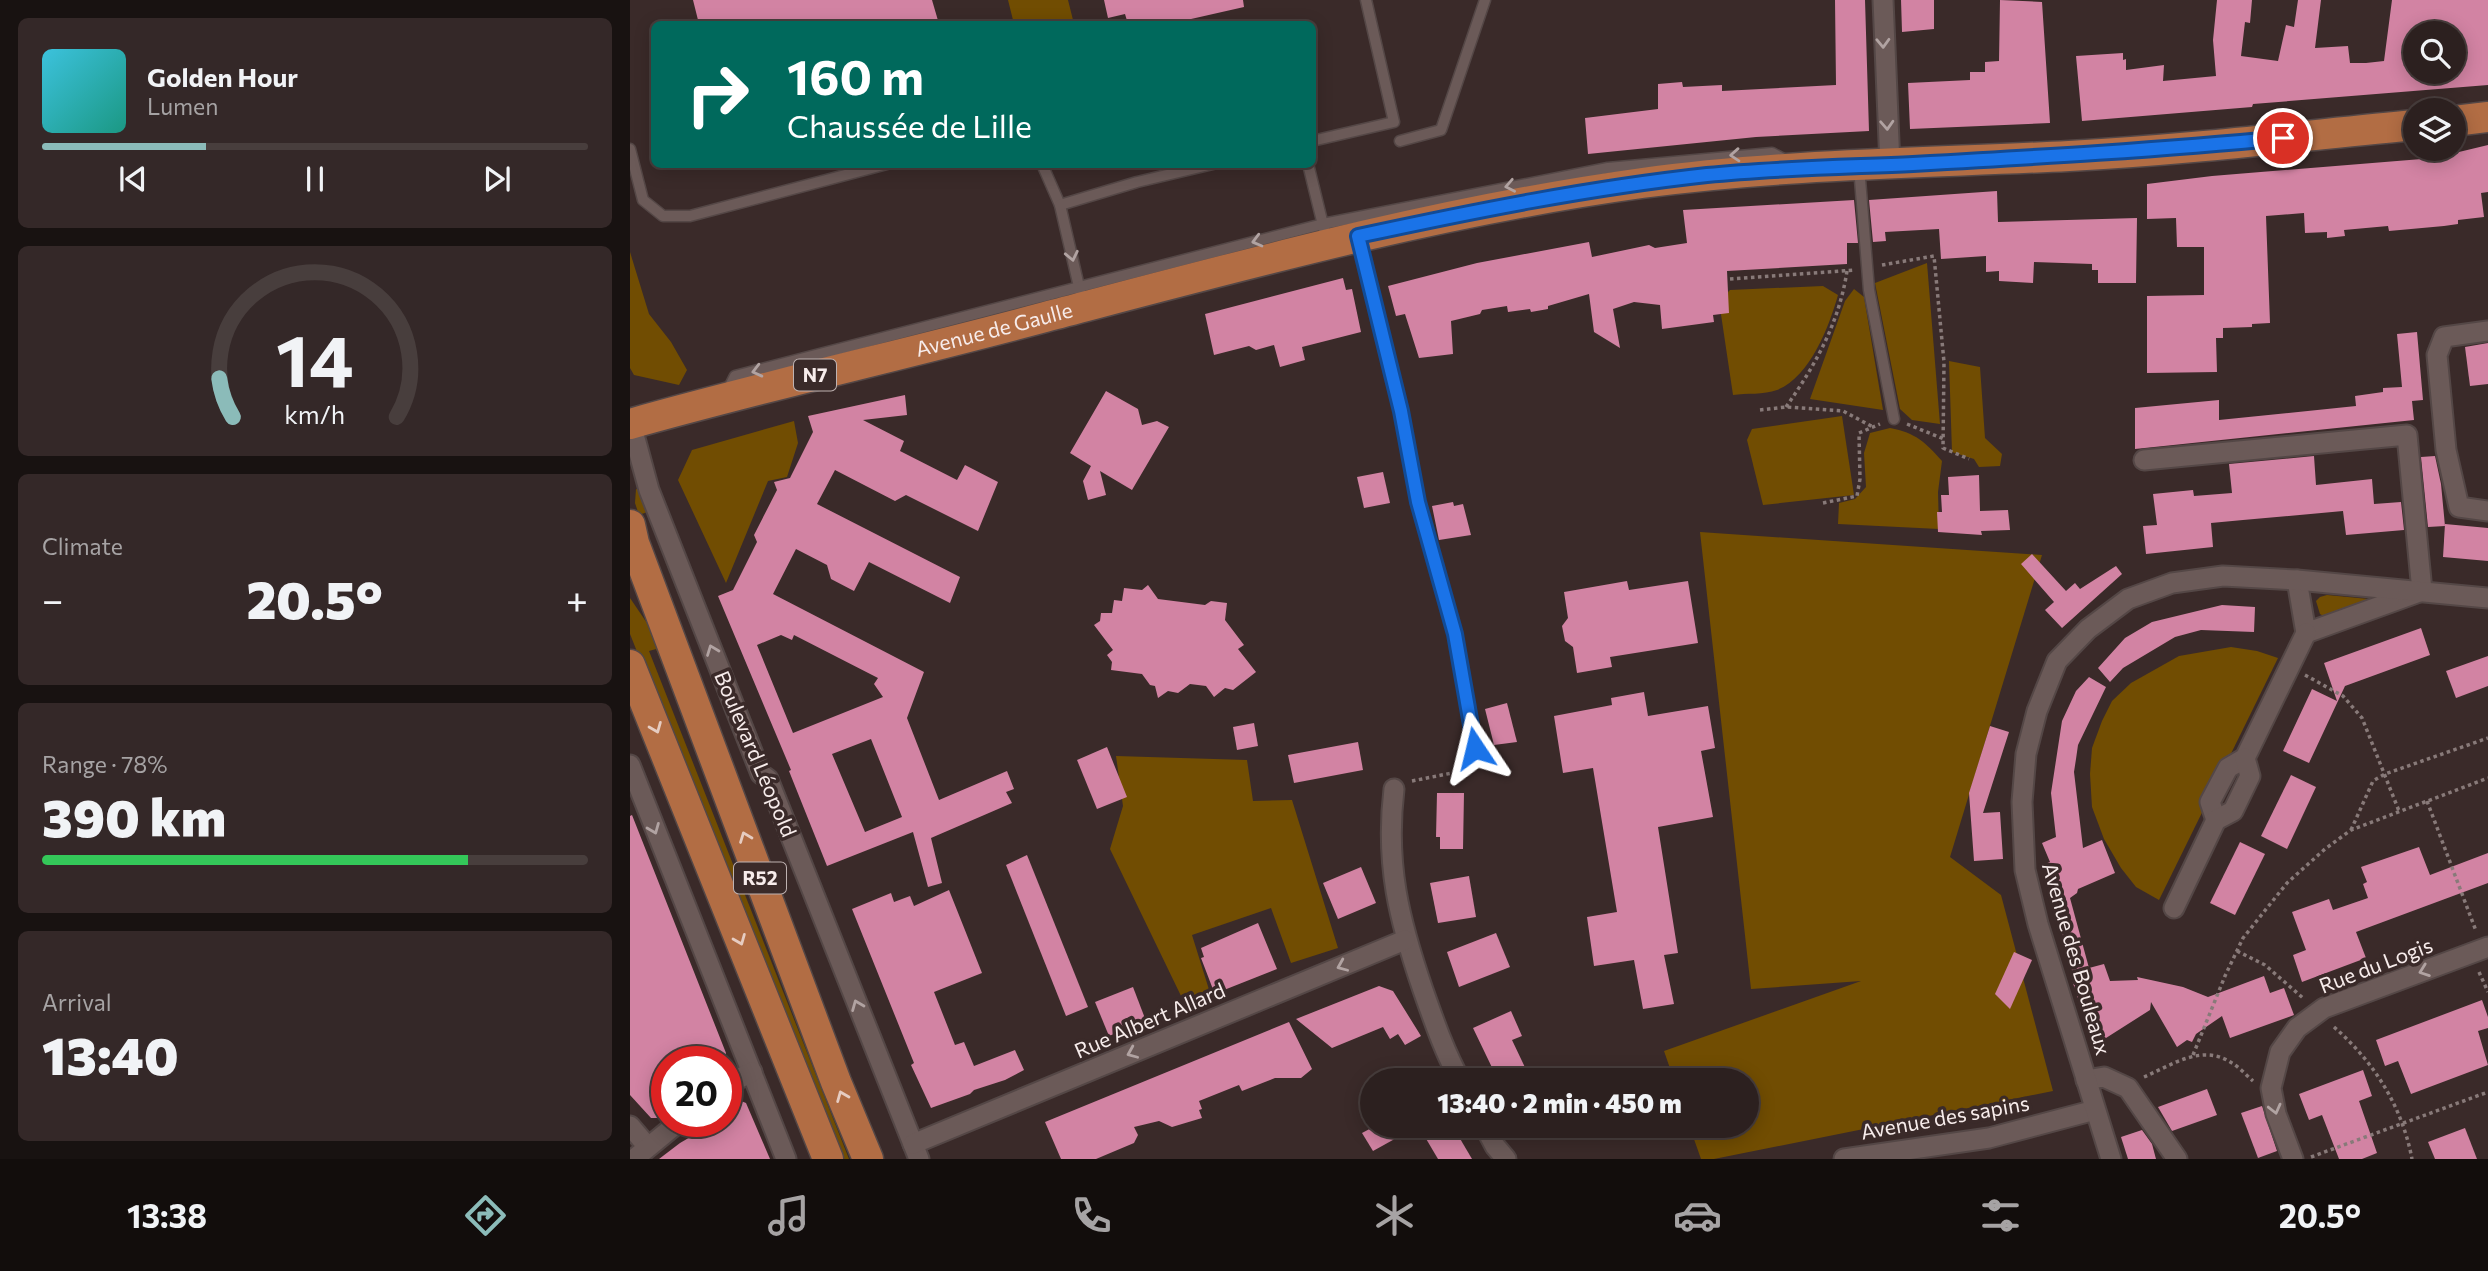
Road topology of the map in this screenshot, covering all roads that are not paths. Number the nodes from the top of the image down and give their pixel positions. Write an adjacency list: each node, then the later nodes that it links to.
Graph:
1 (1366, 0): 7 (lane)
2 (1485, 0): 8 (lane)
3 (1883, 0): 10 (street, one-way to 10)
4 (2488, 117): 5 (main road)
5 (2466, 120)
6 (2403, 126): 10 (main road, N7)
7 (1316, 140)
8 (1400, 141)
9 (630, 149): 12 (lane)
10 (1890, 165): 11 (main road, N7)
11 (1859, 166): 16 (main road, N7); 22 (lane)
12 (872, 168)
13 (1044, 168): 17 (lane)
14 (1196, 168): 17 (lane)
15 (1309, 168): 18 (lane)
16 (1799, 168): 18 (lane, one-way to 18); 19 (main road, N7)
17 (1060, 205): 20 (lane, one-way to 20)
18 (1325, 234): 19 (main road, Avenue de Gaulle / N7); 20 (main road, Avenue de Gaulle / N7)
19 (1358, 236): 34 (lane)
20 (1082, 297): 23 (main road, Avenue de Gaulle / N7)
21 (2488, 331): 25 (street)
22 (1894, 419)
23 (631, 423): 49 (street, Boulevard Léopold, one-way to 23)
24 (2144, 460): 29 (street)
25 (2488, 512)
26 (630, 525): 30 (main road, Boulevard Léopold / R52)
27 (630, 580): 30 (main road)
28 (2297, 580): 29 (street, Avenue des Bouleaux); 32 (street); 44 (street, Avenue des Bouleaux)
29 (2422, 591): 31 (street, Avenue des Bouleaux); 32 (street, Avenue des Bouleaux)
30 (654, 597): 53 (main road, Boulevard Léopold / R52, one-way to 30)
31 (2488, 598)
32 (2306, 633): 38 (street)
33 (630, 665): 52 (main road, R52, one-way to 52)
34 (1475, 748)
35 (630, 765): 37 (street)
36 (1394, 789): 39 (street)
37 (636, 804): 42 (street, one-way to 42)
38 (2174, 908)
39 (1405, 940): 41 (street); 49 (street, Rue Albert Allard, one-way to 49)
40 (2486, 948): 58 (street, Rue du Logis, one-way to 58)
41 (1453, 1068)
42 (752, 1072): 43 (street); 51 (street)
43 (742, 1077)
44 (2086, 1080): 45 (street, Avenue des Bouleaux); 57 (street)
45 (2095, 1110): 55 (street, Avenue des sapins); 56 (street, Avenue des Bouleaux)
46 (630, 1126): 50 (street)
47 (661, 1137): 50 (street)
48 (1491, 1138): 54 (street)
49 (916, 1152)
50 (641, 1153)
51 (786, 1159)
52 (828, 1159)
53 (868, 1159)
54 (1506, 1159)
55 (1844, 1159)
56 (2111, 1159)
57 (2177, 1159)
58 (2293, 1159)

